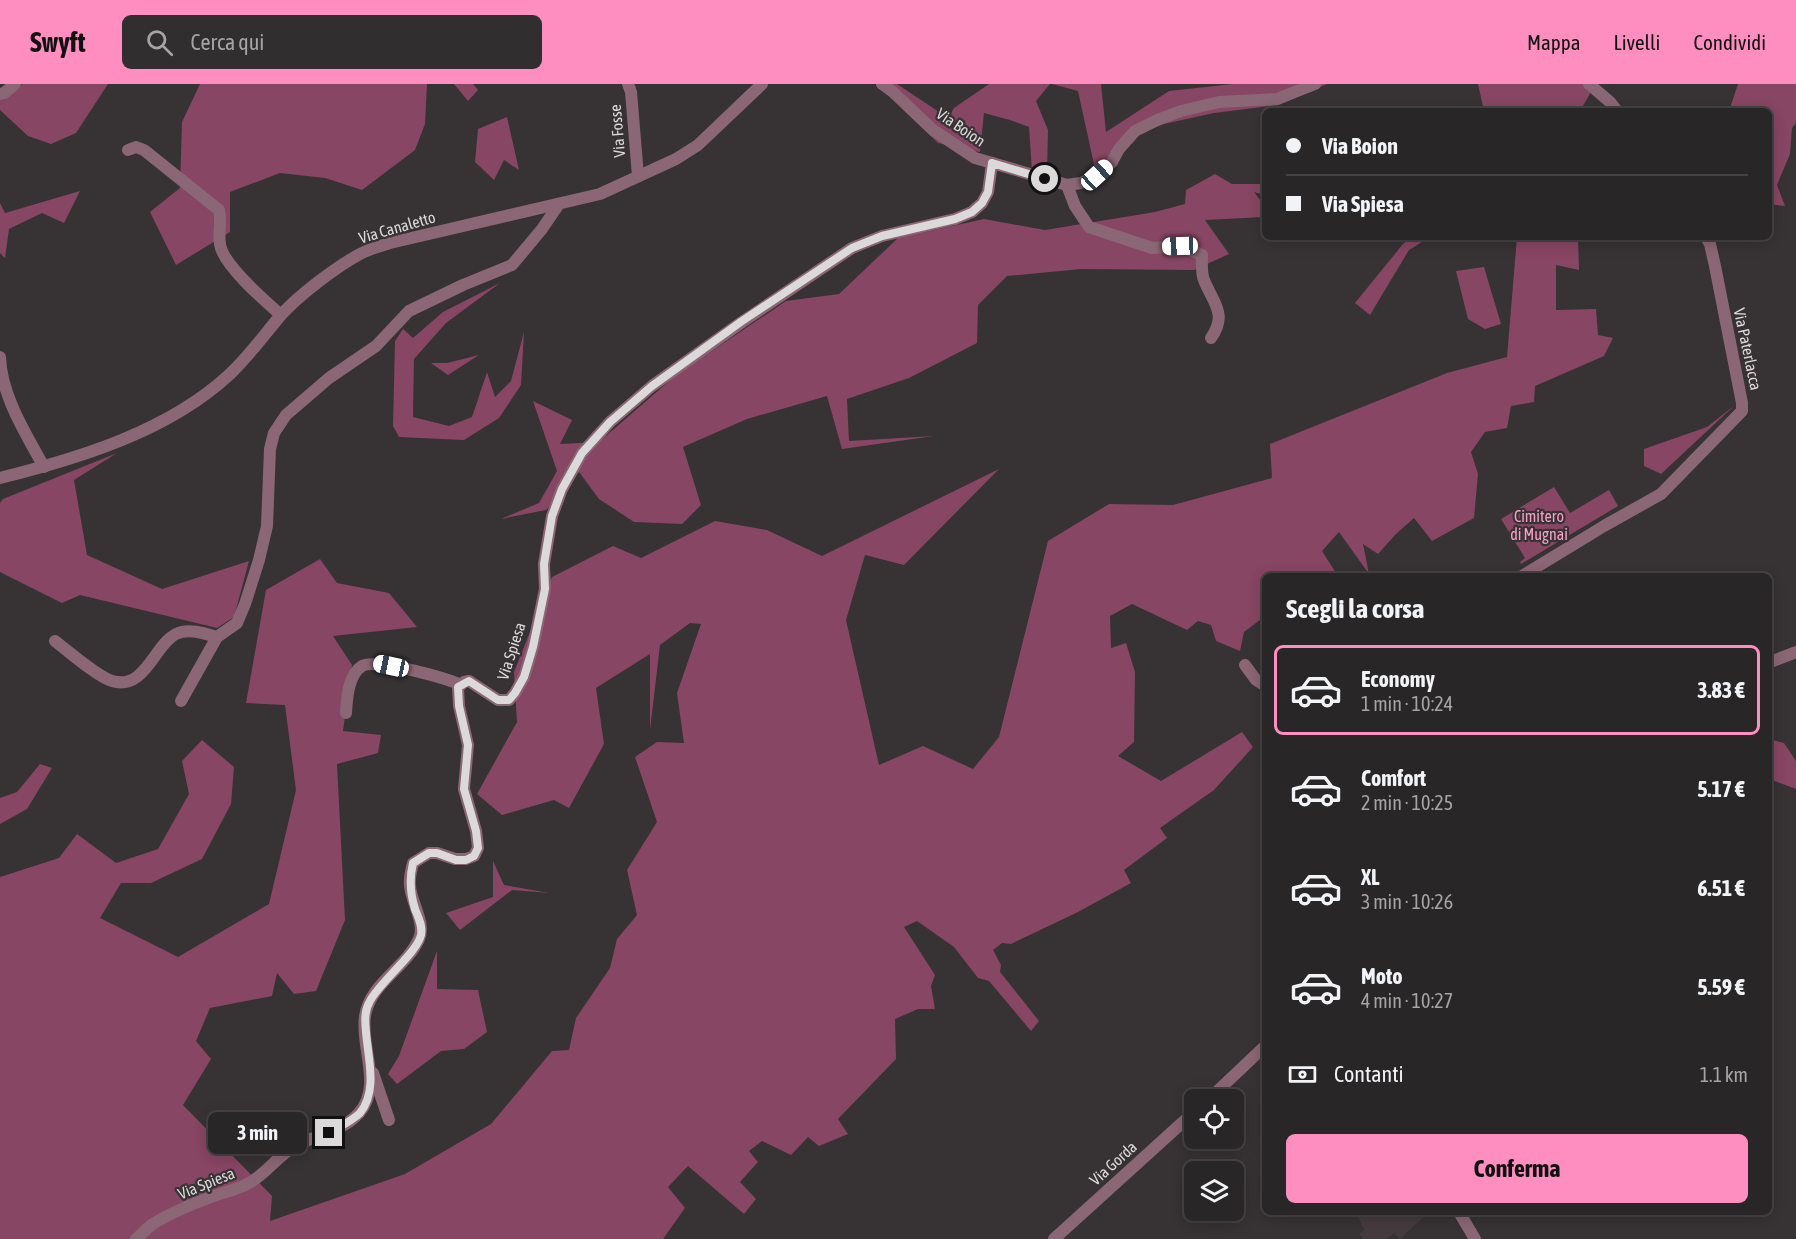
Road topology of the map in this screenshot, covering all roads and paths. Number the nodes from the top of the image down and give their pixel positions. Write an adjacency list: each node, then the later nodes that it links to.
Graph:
1 (15, 84): 7 (street)
2 (628, 84): 11 (street, Via Fosse)
3 (762, 84): 11 (street, Via Canaletto)
4 (882, 84): 10 (street, Via Boion)
5 (1315, 84): 12 (street)
6 (1589, 84): 8 (street)
7 (0, 94)
8 (1615, 108)
9 (128, 150): 15 (street)
10 (992, 163): 12 (street, Via Boion); 27 (street, Via Spiesa)
11 (638, 176): 13 (street, Via Canaletto)
12 (1067, 185): 16 (street)
13 (560, 204): 15 (street, Via Canaletto); 21 (street)
14 (1708, 240): 20 (street, Via Paterlacca)
15 (281, 315): 18 (street, Via Canaletto)
16 (1211, 338)
17 (0, 357): 18 (street)
18 (44, 467): 19 (street, Via Canaletto)
19 (0, 478)
20 (1527, 573)
21 (217, 637): 22 (street); 28 (street)
22 (55, 641)
23 (1796, 652): 24 (street)
24 (1772, 661)
25 (1245, 665): 26 (street)
26 (1262, 684)
27 (461, 685): 29 (street); 31 (street, Via Spiesa)
28 (181, 701)
29 (346, 713)
30 (1262, 1049): 32 (street)
31 (369, 1060): 33 (street); 36 (street, Via Spiesa)
32 (1220, 1089)
33 (389, 1120)
34 (1184, 1121): 37 (street, Via Gorda)
35 (1461, 1215): 38 (street)
36 (136, 1239)
37 (1054, 1239)
38 (1475, 1239)

